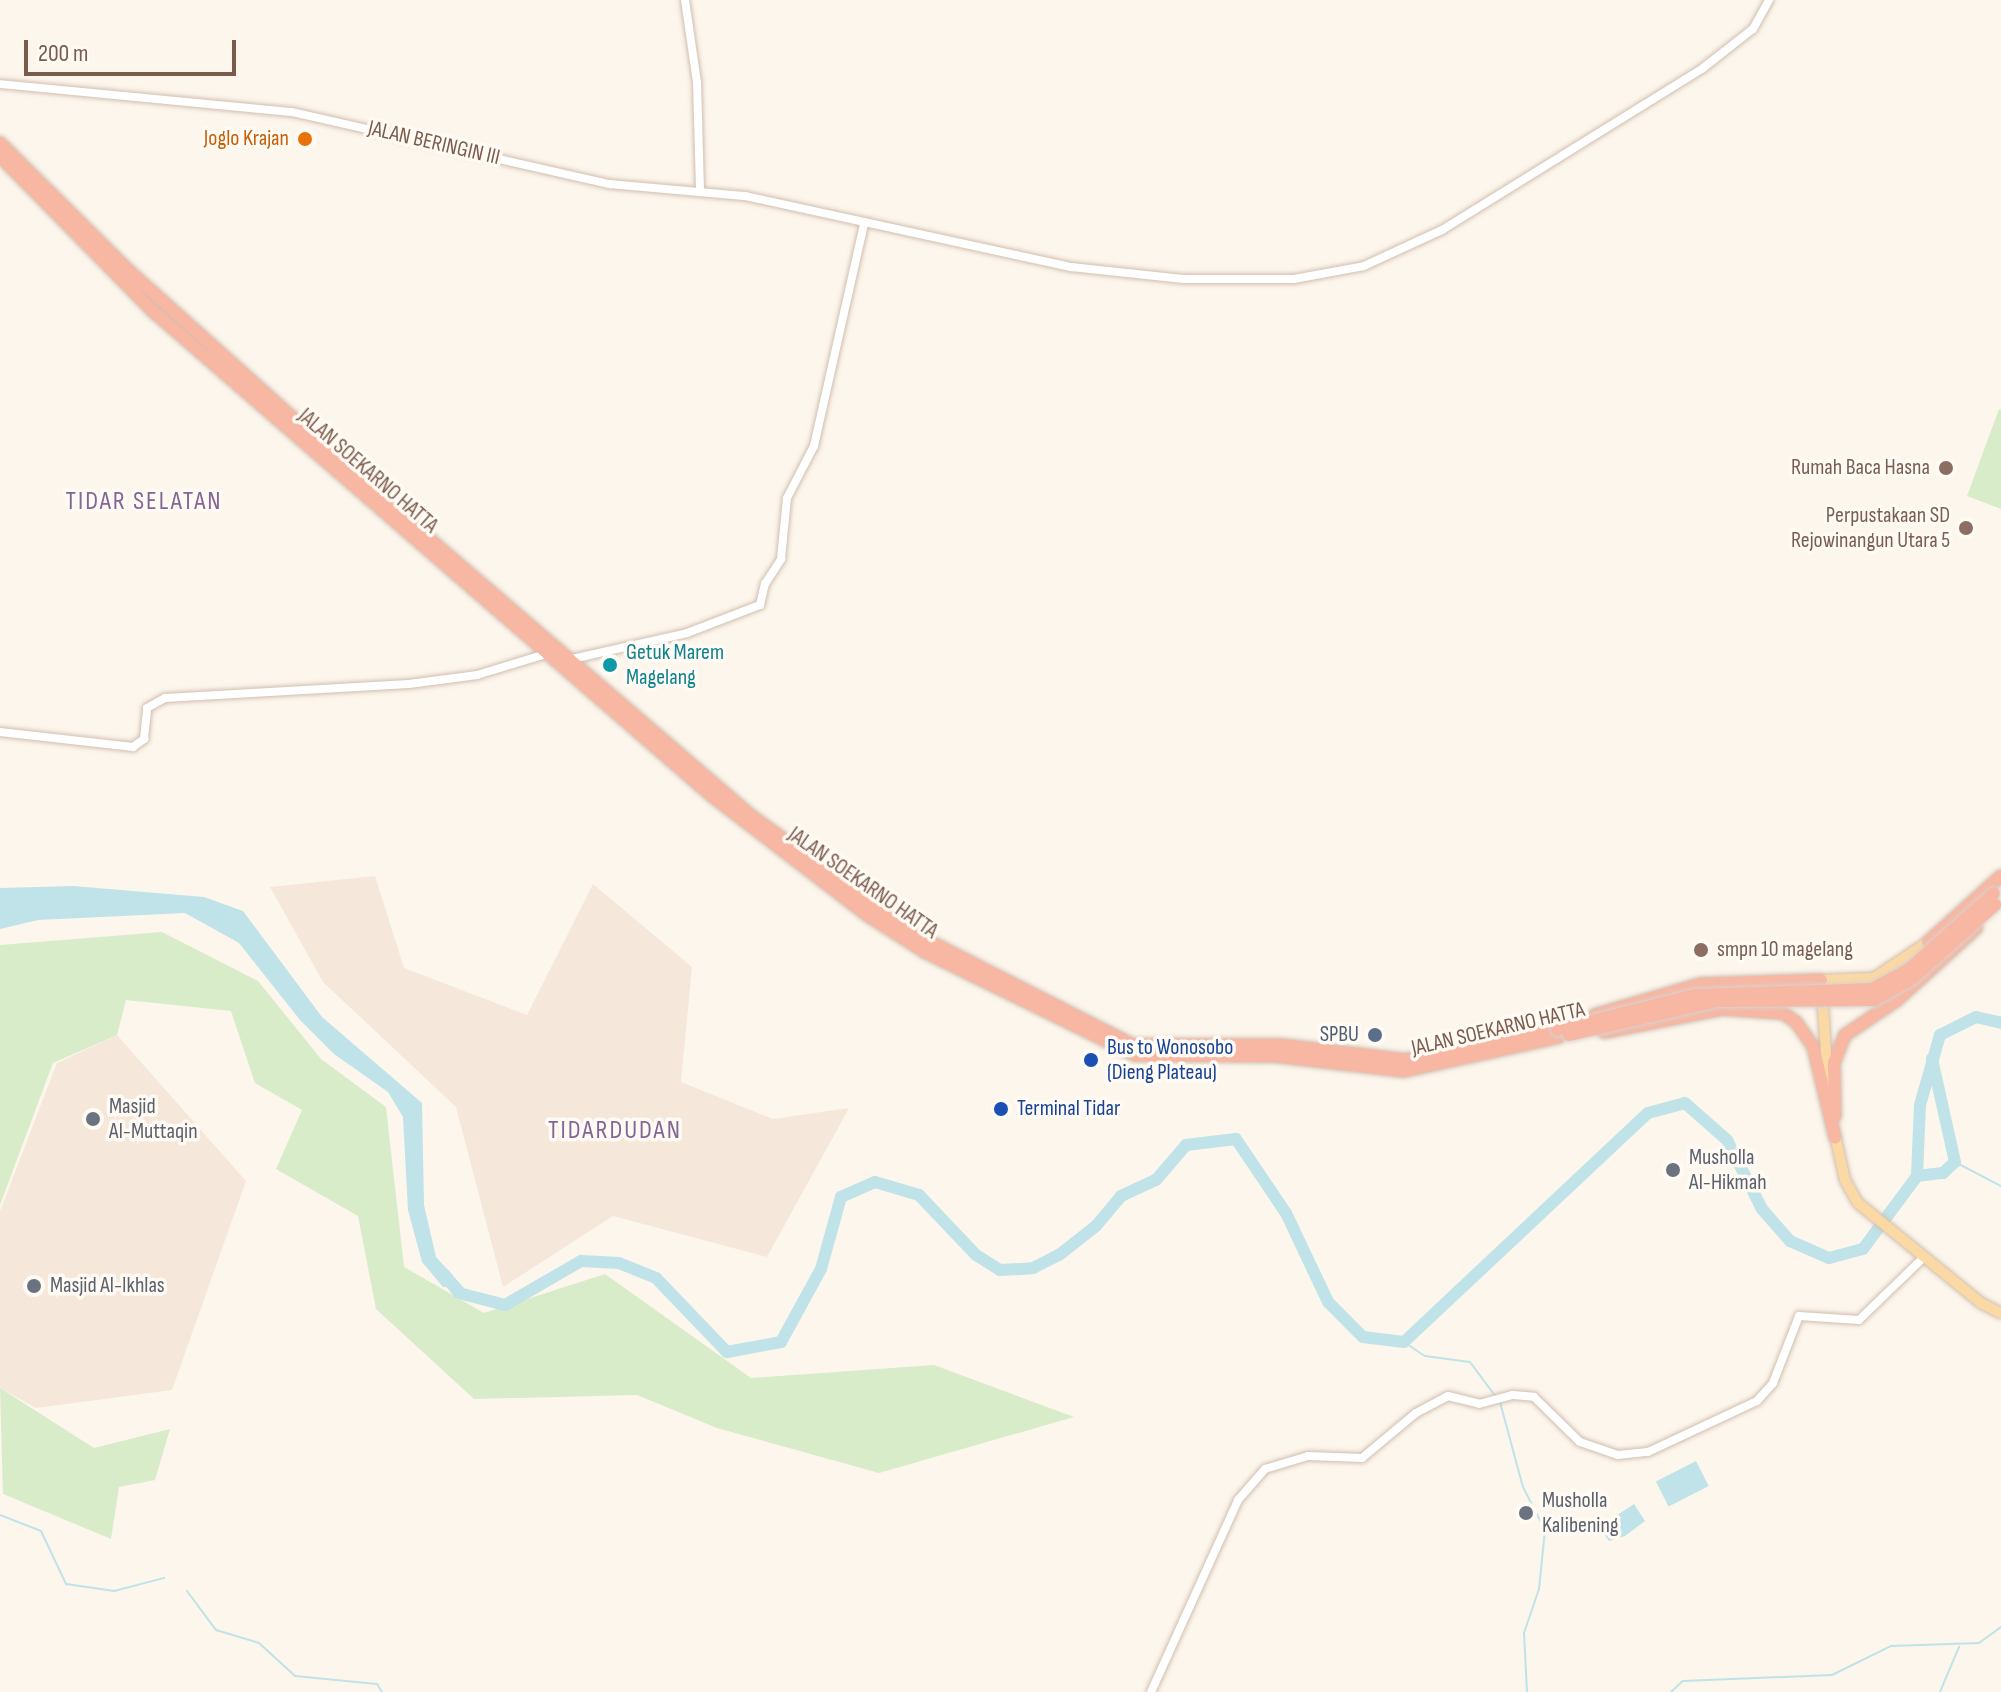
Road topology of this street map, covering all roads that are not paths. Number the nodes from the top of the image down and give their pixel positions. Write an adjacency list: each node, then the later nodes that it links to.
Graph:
1 (685, 0): 6 (street)
2 (1769, 0): 7 (street, JALAN BERINGIN III)
3 (0, 84): 6 (street, JALAN BERINGIN III)
4 (0, 143): 8 (highway, JALAN SOEKARNO HATTA)
5 (0, 156): 8 (highway, JALAN SOEKARNO HATTA)
6 (700, 191): 7 (street, JALAN BERINGIN III)
7 (864, 225): 10 (street)
8 (488, 593): 9 (highway, JALAN SOEKARNO HATTA); 10 (highway, JALAN SOEKARNO HATTA)
9 (549, 652): 11 (street); 17 (highway, JALAN SOEKARNO HATTA)
10 (572, 659): 17 (highway, JALAN SOEKARNO HATTA)
11 (0, 732)
12 (2001, 876): 14 (highway)
13 (1998, 898): 16 (highway, JALAN SOEKARNO HATTA, bridge); 18 (highway)
14 (1928, 942): 15 (main road)
15 (1821, 980): 16 (highway); 18 (main road)
16 (1553, 1035): 17 (highway, JALAN SOEKARNO HATTA); 18 (highway)
17 (1119, 1046)
18 (1835, 1137): 19 (main road)
19 (1923, 1258): 20 (main road); 21 (street)
20 (2001, 1313)
21 (1151, 1692)

